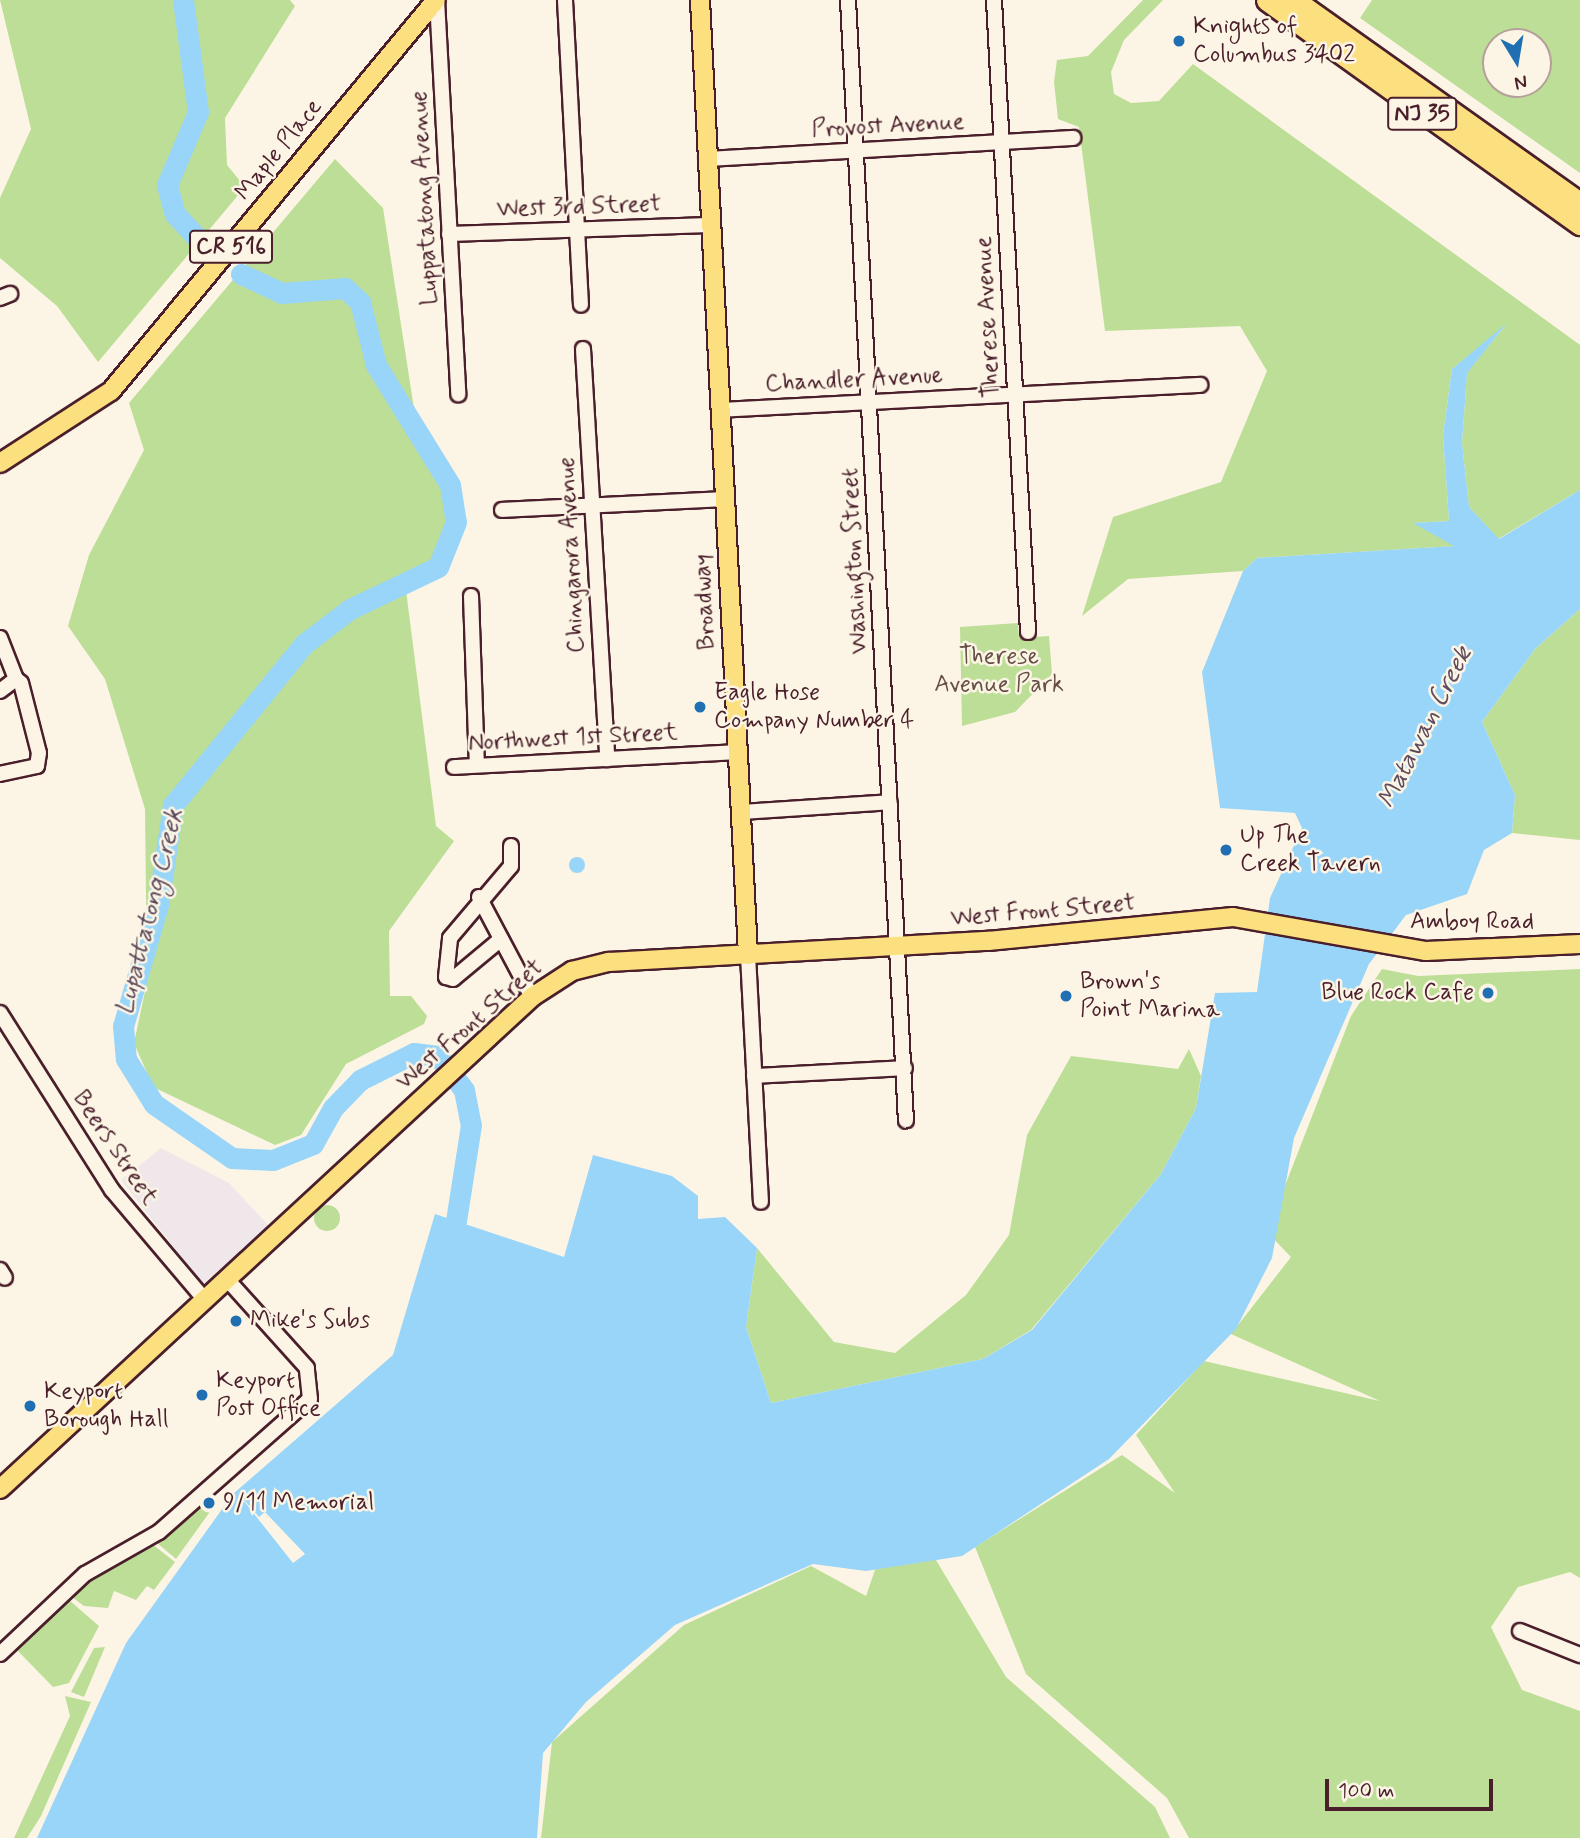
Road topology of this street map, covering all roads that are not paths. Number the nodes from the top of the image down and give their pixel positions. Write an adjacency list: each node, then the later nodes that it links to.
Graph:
1 (437, 0): 16 (street, Luppatatong Avenue); 24 (main road, Maple Place / CR 516)
2 (565, 0): 15 (street)
3 (700, 0): 11 (main road, Broadway)
4 (848, 0): 10 (street, Washington Street)
5 (994, 0): 9 (street, Therese Avenue)
6 (1267, 0): 13 (highway, NJ 35)
7 (1294, 0): 12 (highway, NJ 35)
8 (1073, 138): 9 (street, Provost Avenue)
9 (1002, 143): 10 (street, Provost Avenue); 21 (street, Therese Avenue)
10 (856, 151): 11 (street, Provost Avenue); 22 (street, Washington Street)
11 (706, 159): 14 (main road, Broadway)
12 (1580, 203)
13 (1580, 224)
14 (709, 225): 15 (street, West 3rd Street); 23 (main road, Broadway)
15 (577, 231): 16 (street, West 3rd Street); 17 (street)
16 (449, 234): 20 (street, Luppatatong Avenue)
17 (581, 305)
18 (583, 349): 26 (street, Chingarora Avenue)
19 (1200, 385): 21 (street, Chandler Avenue)
20 (458, 394)
21 (1015, 395): 22 (street, Chandler Avenue); 29 (street, Therese Avenue)
22 (869, 402): 23 (street, Chandler Avenue); 38 (street, Washington Street)
23 (719, 410): 25 (main road, Broadway)
24 (0, 463)
25 (724, 499): 26 (street); 33 (main road, Broadway)
26 (592, 506): 27 (street); 34 (street, Chingarora Avenue)
27 (502, 510)
28 (471, 596): 35 (street)
29 (1028, 632)
30 (0, 638): 31 (street)
31 (16, 679): 32 (street); 37 (street)
32 (0, 691)
33 (737, 752): 34 (street, Northwest 1st Street); 39 (main road, Broadway)
34 (607, 759): 35 (street, Northwest 1st Street)
35 (477, 765): 36 (street, Northwest 1st Street)
36 (454, 767)
37 (0, 774)
38 (890, 802): 39 (street); 45 (street, Washington Street)
39 (741, 812): 46 (main road, Broadway)
40 (511, 845): 41 (street)
41 (479, 897): 43 (street); 43 (street)
42 (1325, 932): 44 (main road, Amboy Road); 45 (main road, West Front Street)
43 (501, 939): 47 (street)
44 (1580, 944)
45 (898, 947): 46 (main road, West Front Street); 49 (street, Washington Street)
46 (748, 955): 47 (main road, West Front Street); 50 (street, Broadway)
47 (532, 997): 53 (main road, West Front Street)
48 (0, 1013): 54 (street, Beers Street)
49 (905, 1068): 50 (street); 51 (street, Washington Street)
50 (754, 1076): 52 (street, Broadway)
51 (906, 1120)
52 (761, 1202)
53 (227, 1279): 54 (main road, West Front Street); 57 (street)
54 (204, 1299): 55 (main road, West Front Street)
55 (0, 1489)
56 (1520, 1631): 58 (street)
57 (0, 1654)
58 (1580, 1655)

